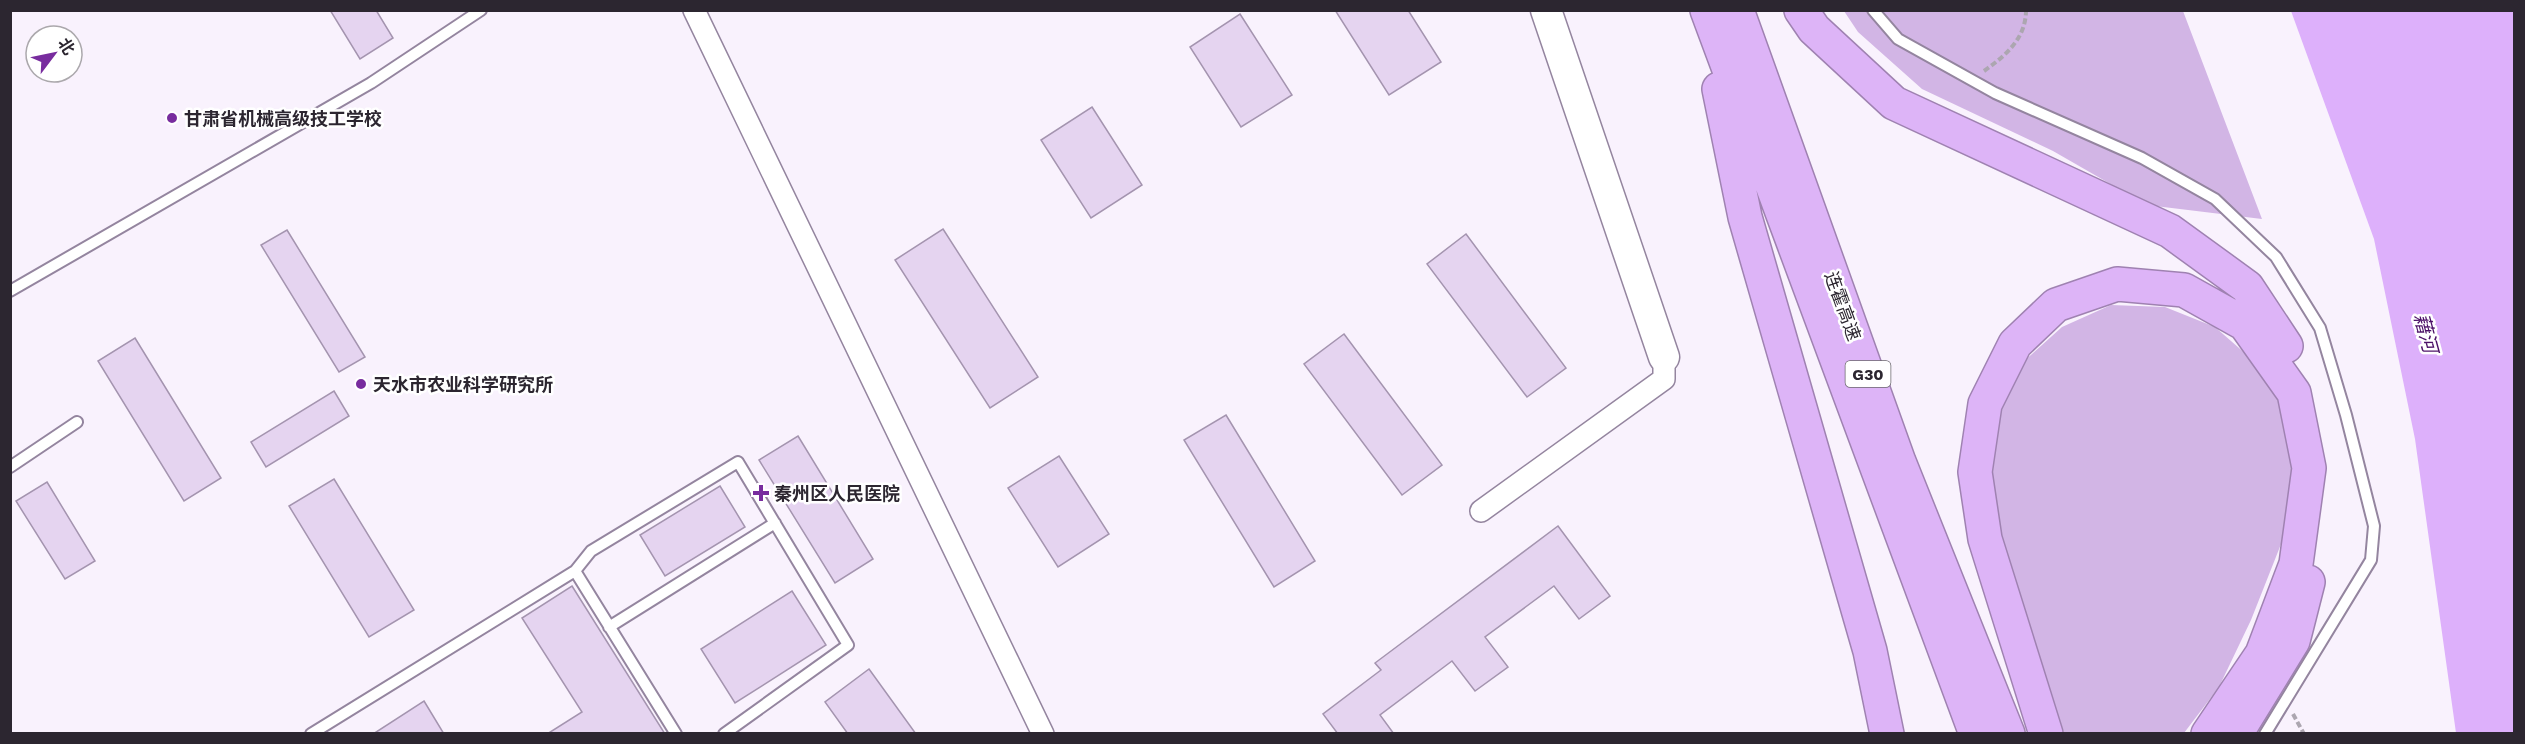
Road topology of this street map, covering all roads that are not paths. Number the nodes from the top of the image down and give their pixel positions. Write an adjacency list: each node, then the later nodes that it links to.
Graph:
1 (481, 10): 8 (lane)
2 (694, 10): 19 (street)
3 (1546, 10): 9 (street)
4 (1705, 10): 20 (highway); 21 (highway, 连霍高速 / G30)
5 (1737, 10): 22 (highway, 连霍高速 / G30)
6 (1801, 10): 25 (highway)
7 (1873, 10): 26 (lane)
8 (10, 291)
9 (1664, 357): 12 (street)
10 (77, 422): 11 (lane)
11 (10, 467)
12 (1481, 511)
13 (775, 523): 14 (lane); 15 (lane); 18 (lane)
14 (575, 571): 15 (lane); 16 (lane)
15 (609, 627): 17 (lane)
16 (311, 734)
17 (676, 734)
18 (724, 734)
19 (1043, 734)
20 (1887, 734)
21 (1976, 734)
22 (2008, 734)
23 (2046, 734): 24 (highway)
24 (2208, 734)
25 (2236, 734)
26 (2265, 734)

